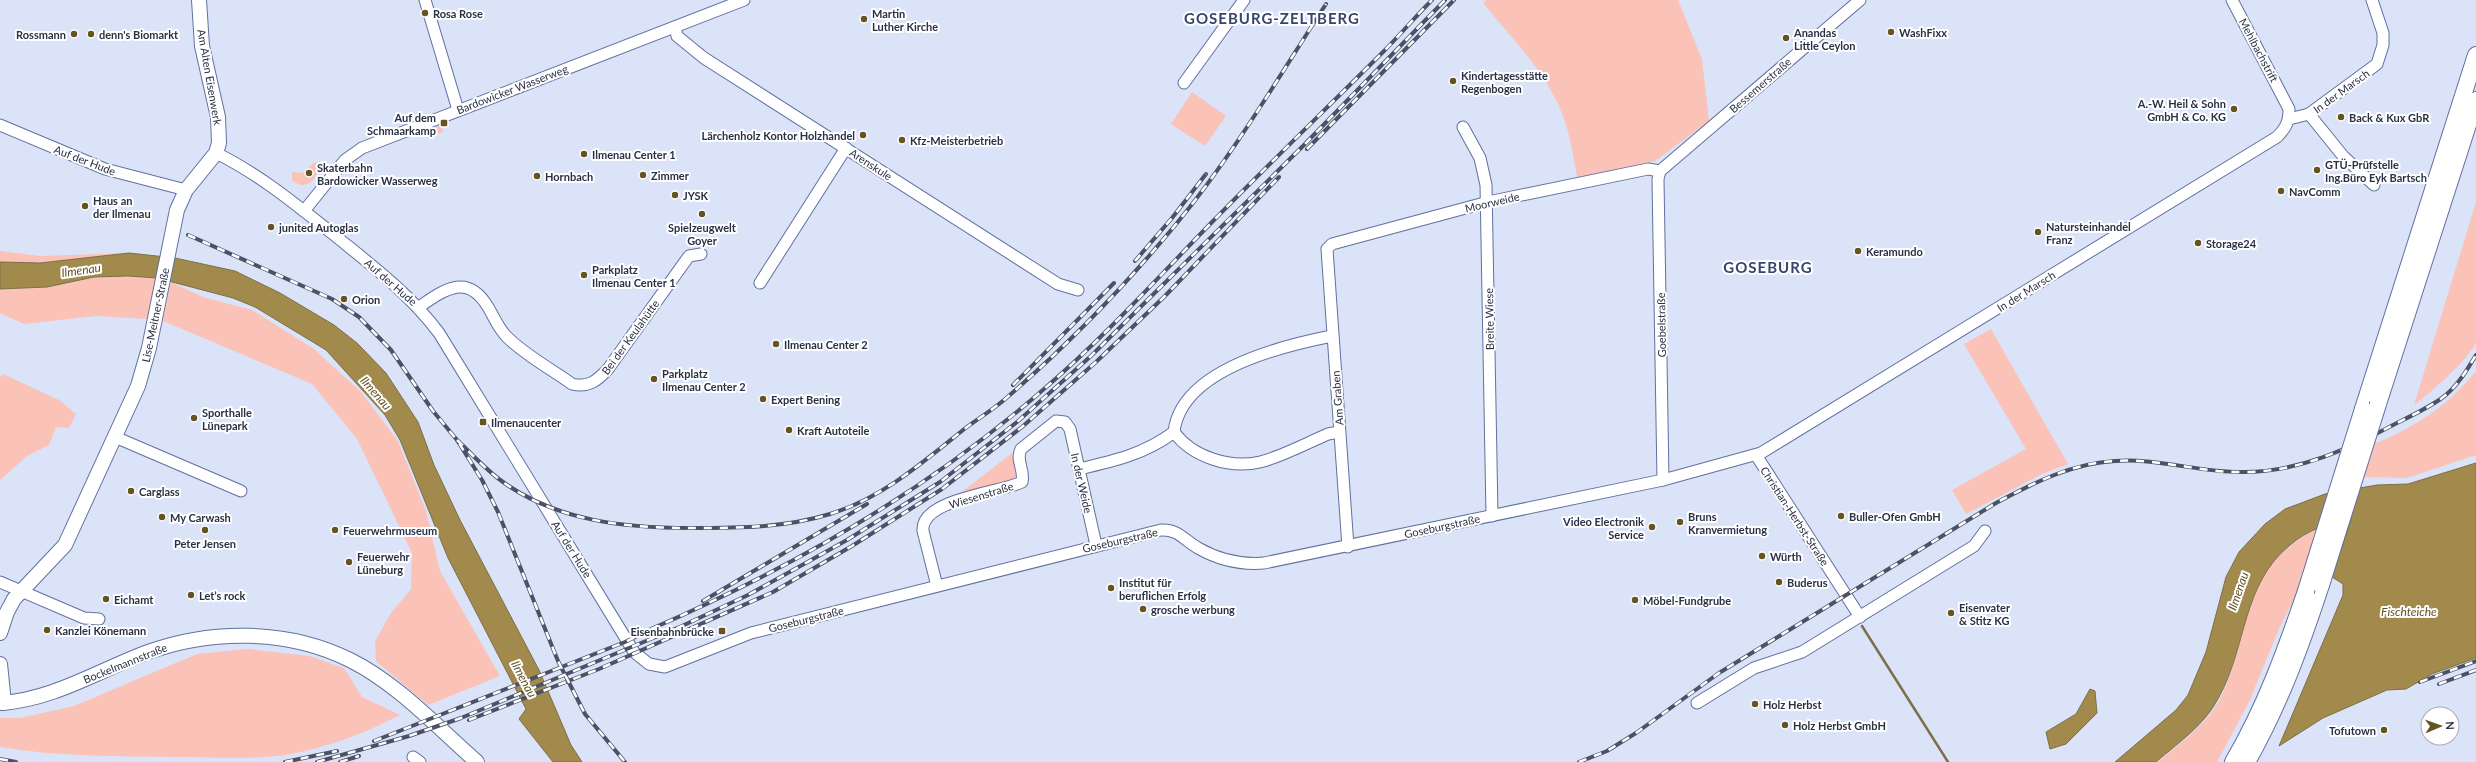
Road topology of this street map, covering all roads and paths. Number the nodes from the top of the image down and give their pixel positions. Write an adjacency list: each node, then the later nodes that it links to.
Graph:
1 (199, 0): 18 (main road, Am Alten Eisenwerk)
2 (425, 0): 12 (street)
3 (744, 0): 8 (street, Bardowicker Wasserweg)
4 (1244, 0): 10 (street)
5 (1860, 0): 19 (street, Bessemerstraße)
6 (2232, 0): 14 (street, Mehlbachstrift)
7 (2372, 0): 13 (street, In der Marsch)
8 (675, 26): 12 (street, Bardowicker Wasserweg); 17 (street, Arenskule)
9 (2476, 55): 30 (highway)
10 (1184, 83)
11 (2476, 100): 30 (highway)
12 (458, 110): 23 (street, Bardowicker Wasserweg)
13 (2309, 114): 14 (street, In der Marsch); 20 (street, In der Marsch)
14 (2289, 119): 35 (street, In der Marsch)
15 (0, 125): 21 (street, Auf der Hude)
16 (1463, 127): 22 (street, Breite Wiese)
17 (846, 148): 26 (street); 27 (street, Arenskule)
18 (216, 153): 21 (main road); 23 (street, Auf der Hude)
19 (1660, 171): 22 (street, Moorweide); 37 (street, Goebelstraße)
20 (2374, 185)
21 (186, 190): 34 (main road, Lise-Meitner-Straße)
22 (1488, 202): 24 (street, Moorweide); 39 (street, Breite Wiese)
23 (304, 211): 28 (street, Auf der Hude)
24 (1327, 249): 29 (street, Am Graben)
25 (701, 254): 28 (street, Bei der Keulahütte)
26 (760, 283)
27 (1078, 290)
28 (420, 307): 51 (street, Auf der Hude)
29 (1332, 336): 32 (street); 33 (street, Am Graben)
30 (2370, 406): 45 (highway, bridge)
31 (1065, 422): 36 (street, In der Weide); 44 (street, Wiesenstraße)
32 (1174, 432): 33 (street); 36 (street)
33 (1339, 432): 42 (street, Am Graben)
34 (115, 437): 38 (street); 46 (main road, Lise-Meitner-Straße)
35 (1756, 455): 37 (street, Goseburgstraße); 47 (street, Christian-Herbst-Straße)
36 (1079, 469): 41 (street, In der Weide)
37 (1663, 480): 39 (street, Goseburgstraße)
38 (241, 491)
39 (1492, 516): 42 (street, Goseburgstraße)
40 (1985, 531): 47 (street)
41 (1096, 545): 42 (street, Goseburgstraße); 44 (street, Goseburgstraße)
42 (1348, 547)
43 (0, 582): 46 (street)
44 (937, 586): 51 (street, Goseburgstraße)
45 (2313, 588): 55 (highway); 56 (highway)
46 (21, 591): 48 (street); 49 (main road, Lise-Meitner-Straße)
47 (1860, 617): 53 (street)
48 (98, 619)
49 (0, 634)
50 (0, 664): 52 (main road)
51 (649, 664)
52 (2, 703): 54 (main road, Bockelmannstraße)
53 (1697, 703)
54 (477, 762)
55 (2233, 762)
56 (2247, 762)

